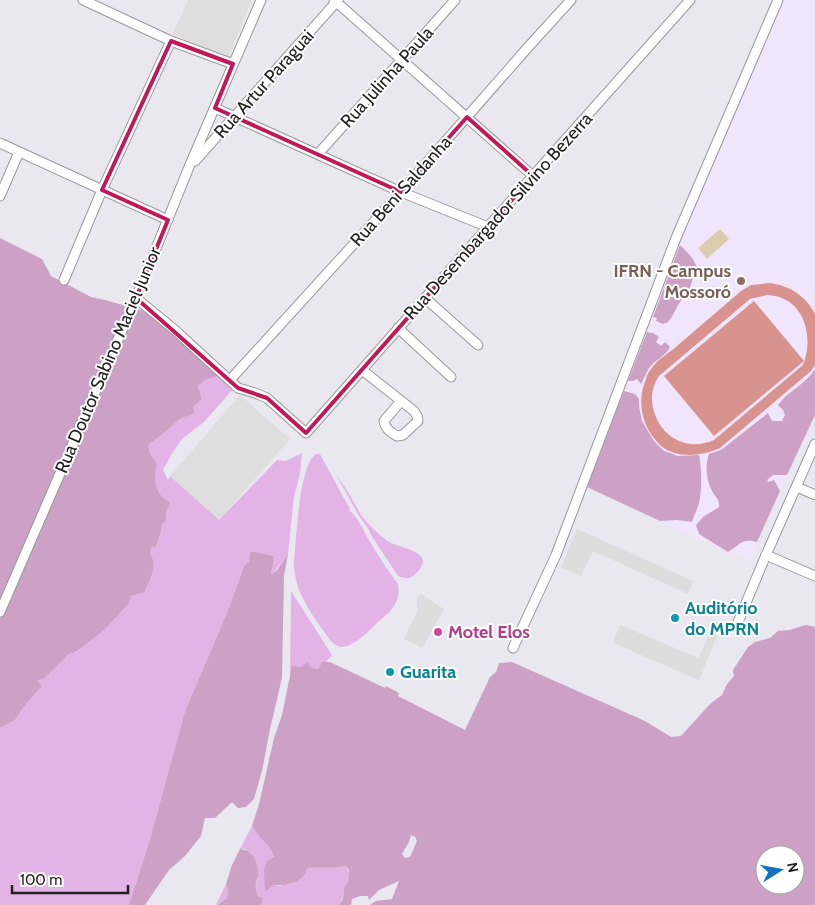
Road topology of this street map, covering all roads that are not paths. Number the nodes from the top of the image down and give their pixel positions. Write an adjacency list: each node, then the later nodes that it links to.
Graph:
1 (83, 0): 8 (street)
2 (261, 0): 10 (street, Rua Doutor Sabino Maciel Junior)
3 (455, 0): 9 (street, Rua Julinha Paula)
4 (571, 0): 13 (street, Rua Beni Saldanha)
5 (778, 0): 40 (street)
6 (336, 1): 9 (street); 12 (street, Rua Artur Paraguai)
7 (686, 2): 18 (street, Rua Desembargador Silvino Bezerra)
8 (171, 41): 10 (street); 19 (street)
9 (402, 60): 13 (street); 16 (street, Rua Julinha Paula)
10 (234, 64): 11 (street, Rua Doutor Sabino Maciel Junior)
11 (215, 108): 12 (street); 17 (street, Rua Doutor Sabino Maciel Junior)
12 (235, 116): 16 (street); 17 (street, Rua Artur Paraguai)
13 (467, 118): 18 (street); 20 (street, Rua Beni Saldanha)
14 (0, 143): 15 (street)
15 (19, 152): 19 (street); 21 (street)
16 (318, 154): 20 (street)
17 (189, 167): 22 (street, Rua Doutor Sabino Maciel Junior)
18 (533, 176): 23 (street, Rua Desembargador Silvino Bezerra)
19 (102, 190): 22 (street); 24 (street)
20 (401, 192): 23 (street); 31 (street, Rua Beni Saldanha)
21 (0, 196)
22 (168, 220): 25 (street, Rua Doutor Sabino Maciel Junior)
23 (488, 227): 26 (street, Rua Desembargador Silvino Bezerra)
24 (64, 280)
25 (136, 298): 31 (street); 38 (street, Rua Doutor Sabino Maciel Junior)
26 (424, 298): 27 (street, Rua Desembargador Silvino Bezerra); 28 (street)
27 (398, 328): 29 (street, Rua Desembargador Silvino Bezerra); 30 (street)
28 (478, 345)
29 (362, 370): 31 (street, Rua Desembargador Silvino Bezerra); 32 (street)
30 (451, 377)
31 (230, 380)
32 (401, 401)
33 (815, 444): 34 (street)
34 (797, 487): 35 (street); 36 (street)
35 (815, 495)
36 (766, 555): 37 (street); 39 (street)
37 (815, 576)
38 (0, 612)
39 (738, 622)
40 (513, 648)

